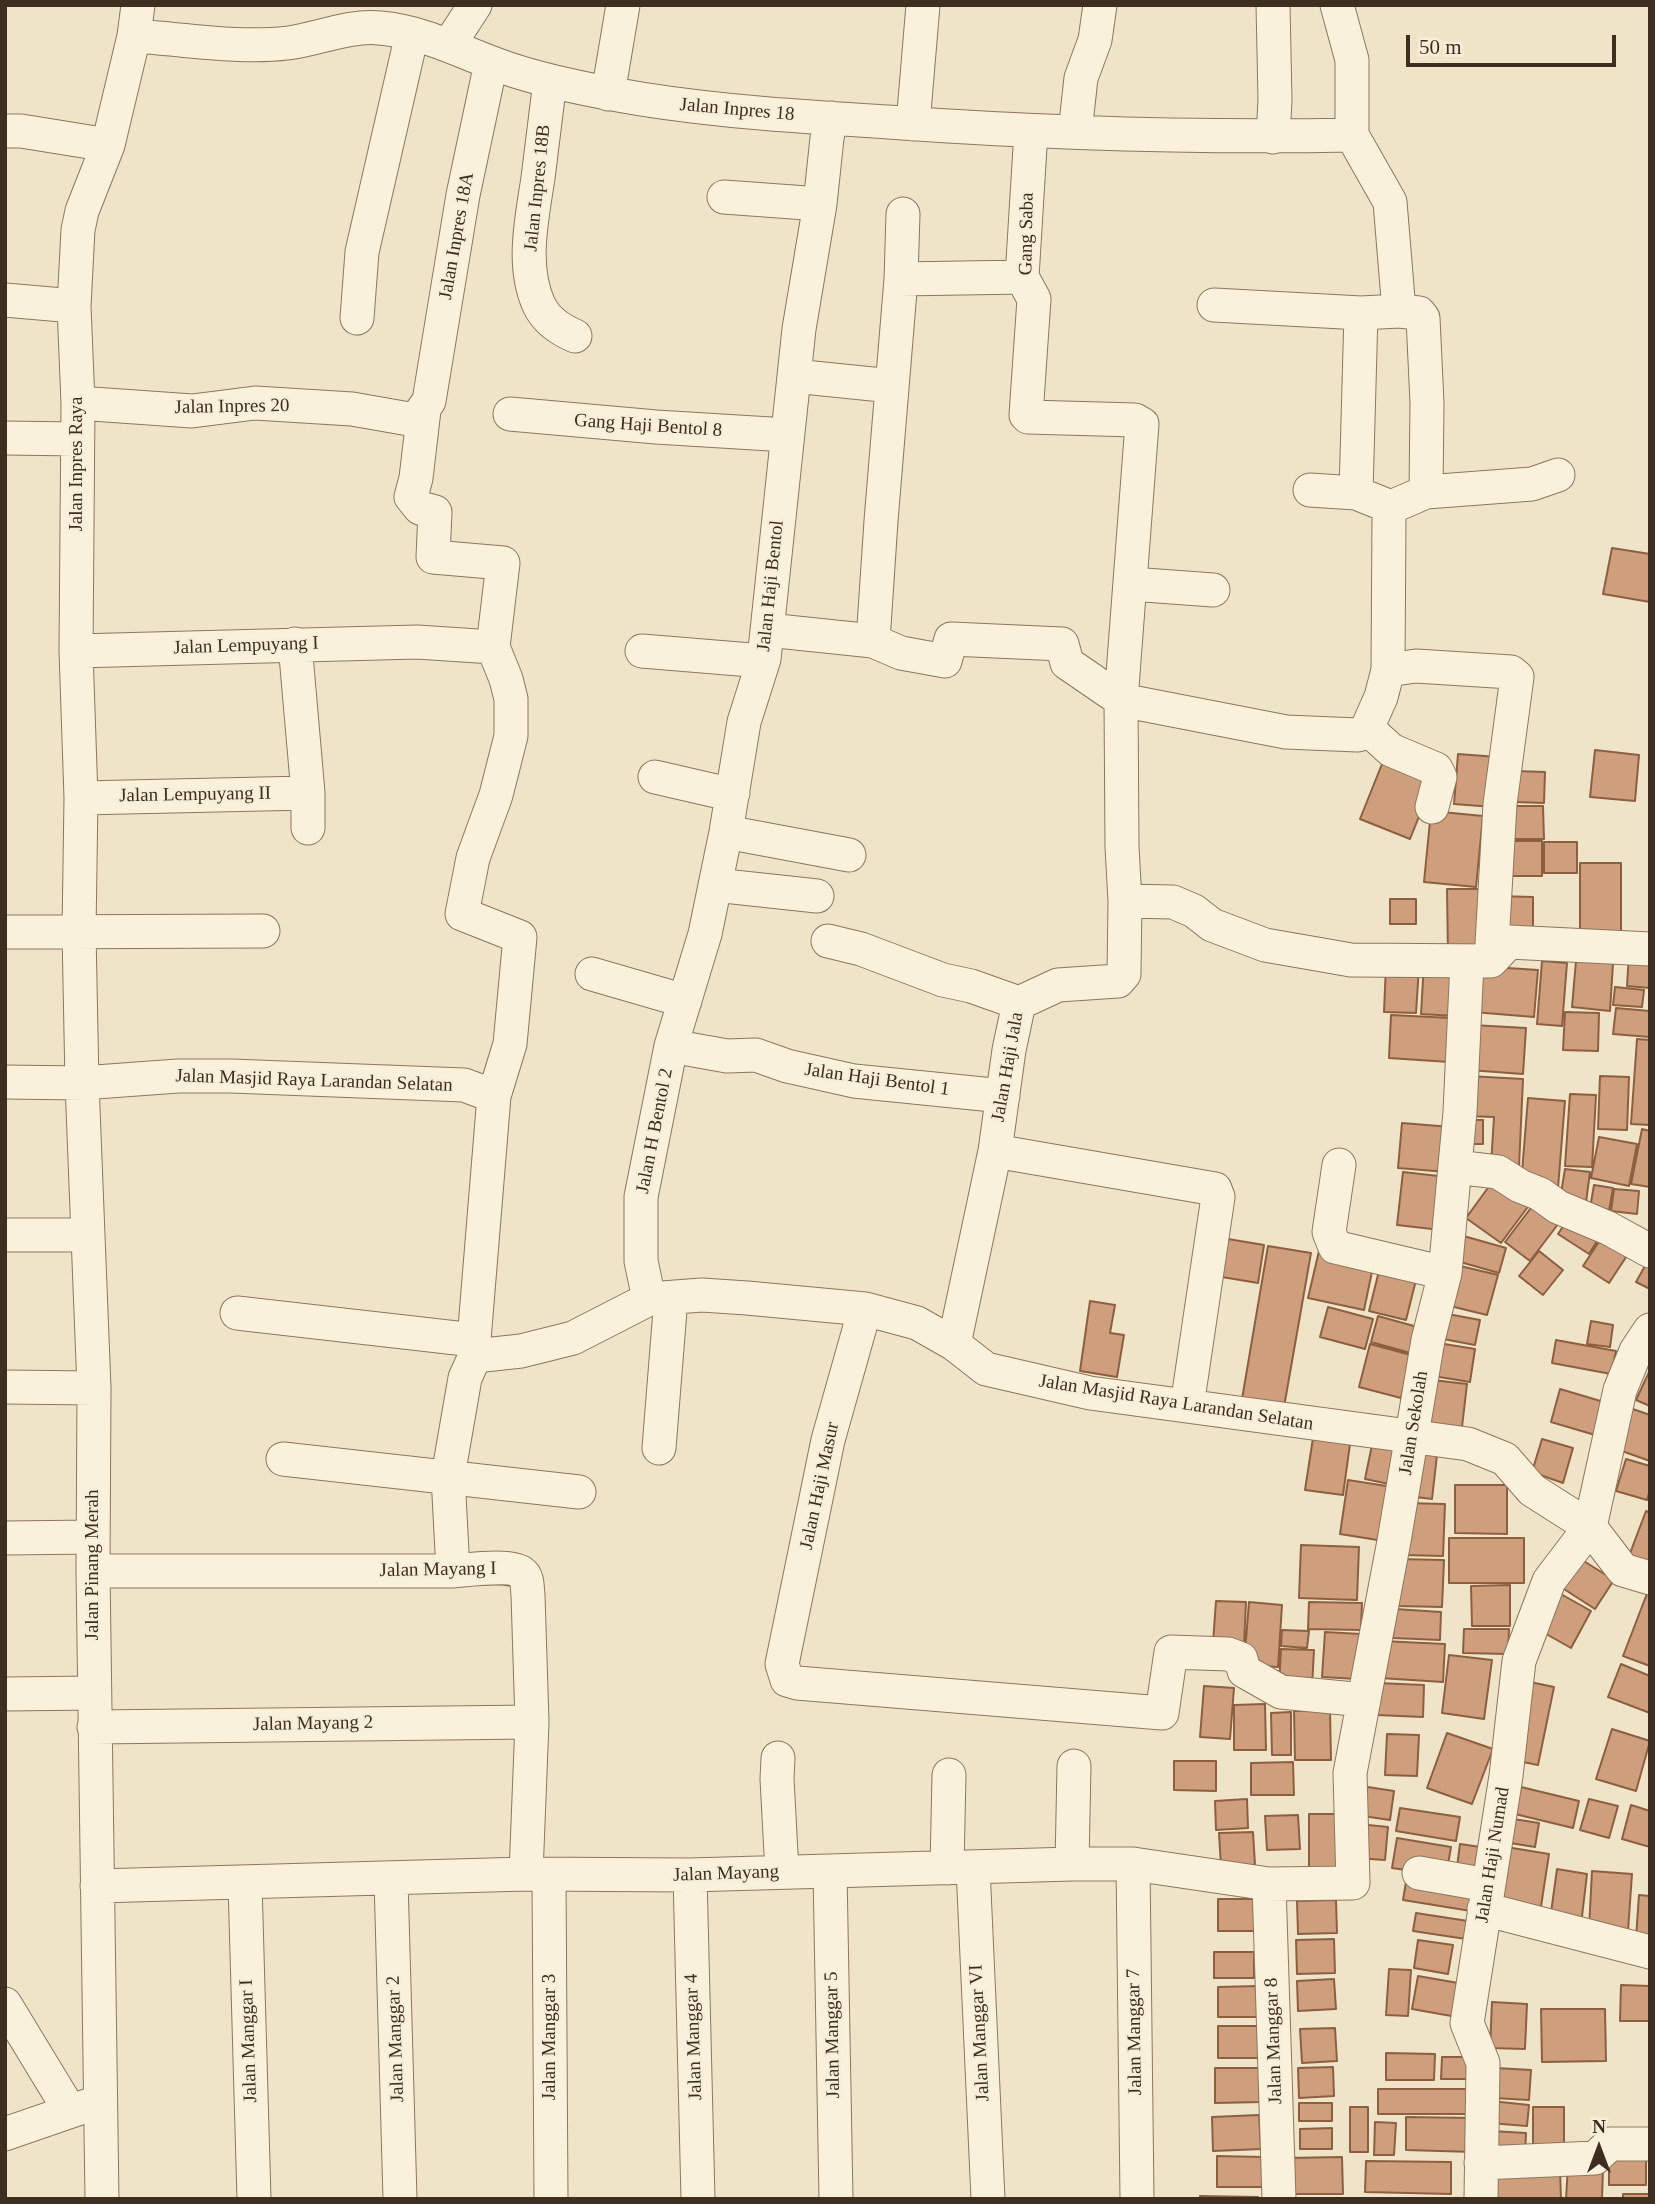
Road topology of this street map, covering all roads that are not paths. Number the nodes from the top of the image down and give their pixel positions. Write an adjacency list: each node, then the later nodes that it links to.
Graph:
1 (475, 5): 10 (street)
2 (623, 5): 13 (street)
3 (923, 5): 15 (street)
4 (1100, 5): 18 (street)
5 (1273, 5): 20 (street)
6 (1338, 5): 19 (street)
7 (350, 17): 8 (street, Jalan Inpres 18); 9 (street, Jalan Inpres 18)
8 (136, 21): 21 (street, Jalan Inpres Raya)
9 (412, 34): 10 (street, Jalan Inpres 18); 32 (street)
10 (449, 45): 11 (street, Jalan Inpres 18)
11 (491, 63): 12 (street, Jalan Inpres 18); 37 (street, Jalan Inpres 18A)
12 (549, 93): 13 (street, Jalan Inpres 18); 33 (street, Jalan Inpres 18B)
13 (608, 94): 14 (street, Jalan Inpres 18)
14 (831, 118): 15 (street, Jalan Inpres 18); 23 (street, Jalan Haji Bentol)
15 (913, 124): 17 (street, Jalan Inpres 18)
16 (5, 131): 21 (street)
17 (1031, 131): 18 (street, Jalan Inpres 18); 25 (street, Gang Saba)
18 (1075, 132): 20 (street, Jalan Inpres 18)
19 (1352, 135): 20 (street, Jalan Inpres 18); 30 (street)
20 (1273, 136)
21 (108, 145): 29 (street, Jalan Inpres Raya)
22 (724, 197): 23 (street)
23 (820, 204): 34 (street, Jalan Haji Bentol)
24 (903, 214): 26 (street)
25 (1022, 277): 26 (street); 39 (street, Gang Saba)
26 (901, 279): 35 (street)
27 (5, 300): 29 (street)
28 (1214, 305): 31 (street)
29 (74, 306): 36 (street, Jalan Inpres Raya)
30 (1399, 311): 31 (street); 45 (street)
31 (1361, 313): 46 (street)
32 (357, 318)
33 (575, 336)
34 (794, 376): 35 (street); 40 (street, Jalan Haji Bentol)
35 (892, 386): 50 (street)
36 (78, 403): 37 (street, Jalan Inpres 20); 42 (street, Jalan Inpres Raya)
37 (424, 410): 53 (street, Jalan Inpres 18A)
38 (510, 414): 40 (street, Gang Haji Bentol 8)
39 (1028, 417): 48 (street, Jalan Haji Jala)
40 (787, 435): 52 (street, Jalan Haji Bentol)
41 (5, 438): 42 (street)
42 (77, 439): 54 (street, Jalan Inpres Raya)
43 (1558, 475): 45 (street)
44 (1310, 490): 46 (street)
45 (1426, 492): 47 (street)
46 (1356, 493): 47 (street)
47 (1391, 507): 56 (street)
48 (1131, 583): 49 (street); 57 (street, Jalan Haji Jala)
49 (1213, 590)
50 (873, 642): 52 (street); 57 (street)
51 (295, 644): 53 (street, Jalan Lempuyang I); 54 (street, Jalan Lempuyang I); 60 (street)
52 (765, 646): 55 (street); 61 (street, Jalan Haji Bentol)
53 (493, 647): 82 (street)
54 (76, 651): 62 (street, Jalan Inpres Raya)
55 (642, 651)
56 (1388, 670): 58 (street); 75 (street, Jalan Sekolah)
57 (1121, 700): 58 (street); 69 (street, Jalan Haji Jala)
58 (1368, 729): 63 (street)
59 (654, 777): 61 (street)
60 (308, 793): 62 (street, Jalan Lempuyang II); 64 (street)
61 (733, 793): 65 (street, Jalan Haji Bentol)
62 (81, 798): 72 (street, Jalan Inpres Raya)
63 (1432, 807)
64 (308, 828)
65 (726, 832): 66 (street); 67 (street, Jalan Haji Bentol)
66 (849, 855)
67 (715, 885): 68 (street); 77 (street, Jalan Haji Bentol)
68 (817, 896)
69 (1125, 901): 75 (street); 78 (street, Jalan Haji Jala)
70 (263, 931): 72 (street)
71 (5, 932): 72 (street)
72 (79, 932): 81 (street, Jalan Pinang Merah)
73 (828, 941): 78 (street)
74 (1650, 949): 75 (street)
75 (1479, 961): 86 (street, Jalan Sekolah)
76 (592, 974): 77 (street)
77 (685, 1001): 79 (street, Jalan Haji Bentol)
78 (1019, 1003): 83 (street, Jalan Haji Jala)
79 (671, 1046): 83 (street, Jalan Haji Bentol 1); 91 (street, Jalan H Bentol 2)
80 (5, 1082): 81 (street, Jalan Masjid Raya Larandan Selatan)
81 (82, 1083): 82 (street, Jalan Masjid Raya Larandan Selatan); 88 (street, Jalan Pinang Merah)
82 (495, 1096): 96 (street)
83 (1003, 1096): 84 (street, Jalan Haji Jala)
84 (995, 1151): 95 (street, Jalan Haji Jala); 99 (street)
85 (1339, 1166): 90 (street)
86 (1455, 1167): 89 (street); 90 (street, Jalan Sekolah)
87 (5, 1234): 88 (street)
88 (88, 1235): 98 (street, Jalan Pinang Merah)
89 (1650, 1251)
90 (1445, 1273): 100 (street, Jalan Sekolah)
91 (660, 1299): 92 (street, Jalan Masjid Raya Larandan Selatan); 96 (street, Jalan Masjid Raya Larandan Selatan); 101 (street, Jalan H Bentol 2)
92 (865, 1309): 95 (street, Jalan Masjid Raya Larandan Selatan); 113 (street, Jalan Haji Masur)
93 (237, 1313): 96 (street, Jalan Masjid Raya Larandan Selatan)
94 (1650, 1330): 105 (street)
95 (954, 1344): 99 (street, Jalan Masjid Raya Larandan Selatan)
96 (475, 1348): 103 (street)
97 (5, 1387): 98 (street)
98 (94, 1388): 106 (street, Jalan Pinang Merah)
99 (1187, 1406): 100 (street, Jalan Masjid Raya Larandan Selatan)
100 (1412, 1438): 105 (street, Jalan Masjid Raya Larandan Selatan); 113 (street, Jalan Sekolah)
101 (659, 1448)
102 (283, 1459): 103 (street)
103 (448, 1476): 104 (street); 109 (street)
104 (579, 1492)
105 (1591, 1527): 110 (street, Jalan Masjid Raya Larandan Selatan); 132 (street, Jalan Haji Numad)
106 (93, 1537): 107 (street); 108 (street, Jalan Pinang Merah)
107 (5, 1538)
108 (93, 1571): 109 (street, Jalan Mayang I); 111 (street, Jalan Pinang Merah)
109 (453, 1571): 114 (street, Jalan Mayang I)
110 (1650, 1578)
111 (94, 1693): 112 (street); 115 (street, Jalan Pinang Merah)
112 (5, 1694)
113 (1364, 1700): 129 (street, Jalan Sekolah)
114 (532, 1722): 115 (street, Jalan Mayang 2); 125 (street, Jalan Mayang I)
115 (94, 1727): 131 (street, Jalan Pinang Merah)
116 (778, 1758): 123 (street)
117 (1074, 1766): 119 (street)
118 (949, 1775): 121 (street, Jalan Manggar VI)
119 (1072, 1864): 120 (street, Jalan Mayang); 121 (street, Jalan Mayang)
120 (1132, 1864): 130 (street, Jalan Mayang); 146 (street, Jalan Manggar 7)
121 (960, 1868): 122 (street, Jalan Mayang); 145 (street, Jalan Manggar VI)
122 (830, 1871): 123 (street, Jalan Mayang); 144 (street, Jalan Manggar 5)
123 (782, 1872): 126 (street, Jalan Mayang)
124 (1419, 1873): 132 (street)
125 (537, 1875): 126 (street, Jalan Mayang); 127 (street, Jalan Mayang); 142 (street, Jalan Manggar 3)
126 (690, 1875): 143 (street, Jalan Manggar 4)
127 (391, 1880): 128 (street, Jalan Mayang); 141 (street, Jalan Manggar 2)
128 (245, 1883): 131 (street, Jalan Mayang); 140 (street, Jalan Manggar I)
129 (1353, 1883): 130 (street, Jalan Mayang)
130 (1269, 1884): 147 (street, Jalan Manggar 8)
131 (97, 1886): 135 (street, Jalan Pinang Merah)
132 (1486, 1897): 133 (street); 138 (street, Jalan Haji Numad)
133 (1650, 1952)
134 (5, 2004): 135 (street)
135 (85, 2106): 136 (street); 139 (street, Jalan Pinang Merah)
136 (5, 2134)
137 (1650, 2144): 138 (street)
138 (1481, 2163): 148 (street, Jalan Haji Numad)
139 (102, 2199)
140 (254, 2199)
141 (400, 2199)
142 (551, 2199)
143 (698, 2199)
144 (836, 2199)
145 (988, 2199)
146 (1137, 2199)
147 (1279, 2199)
148 (1481, 2199)

